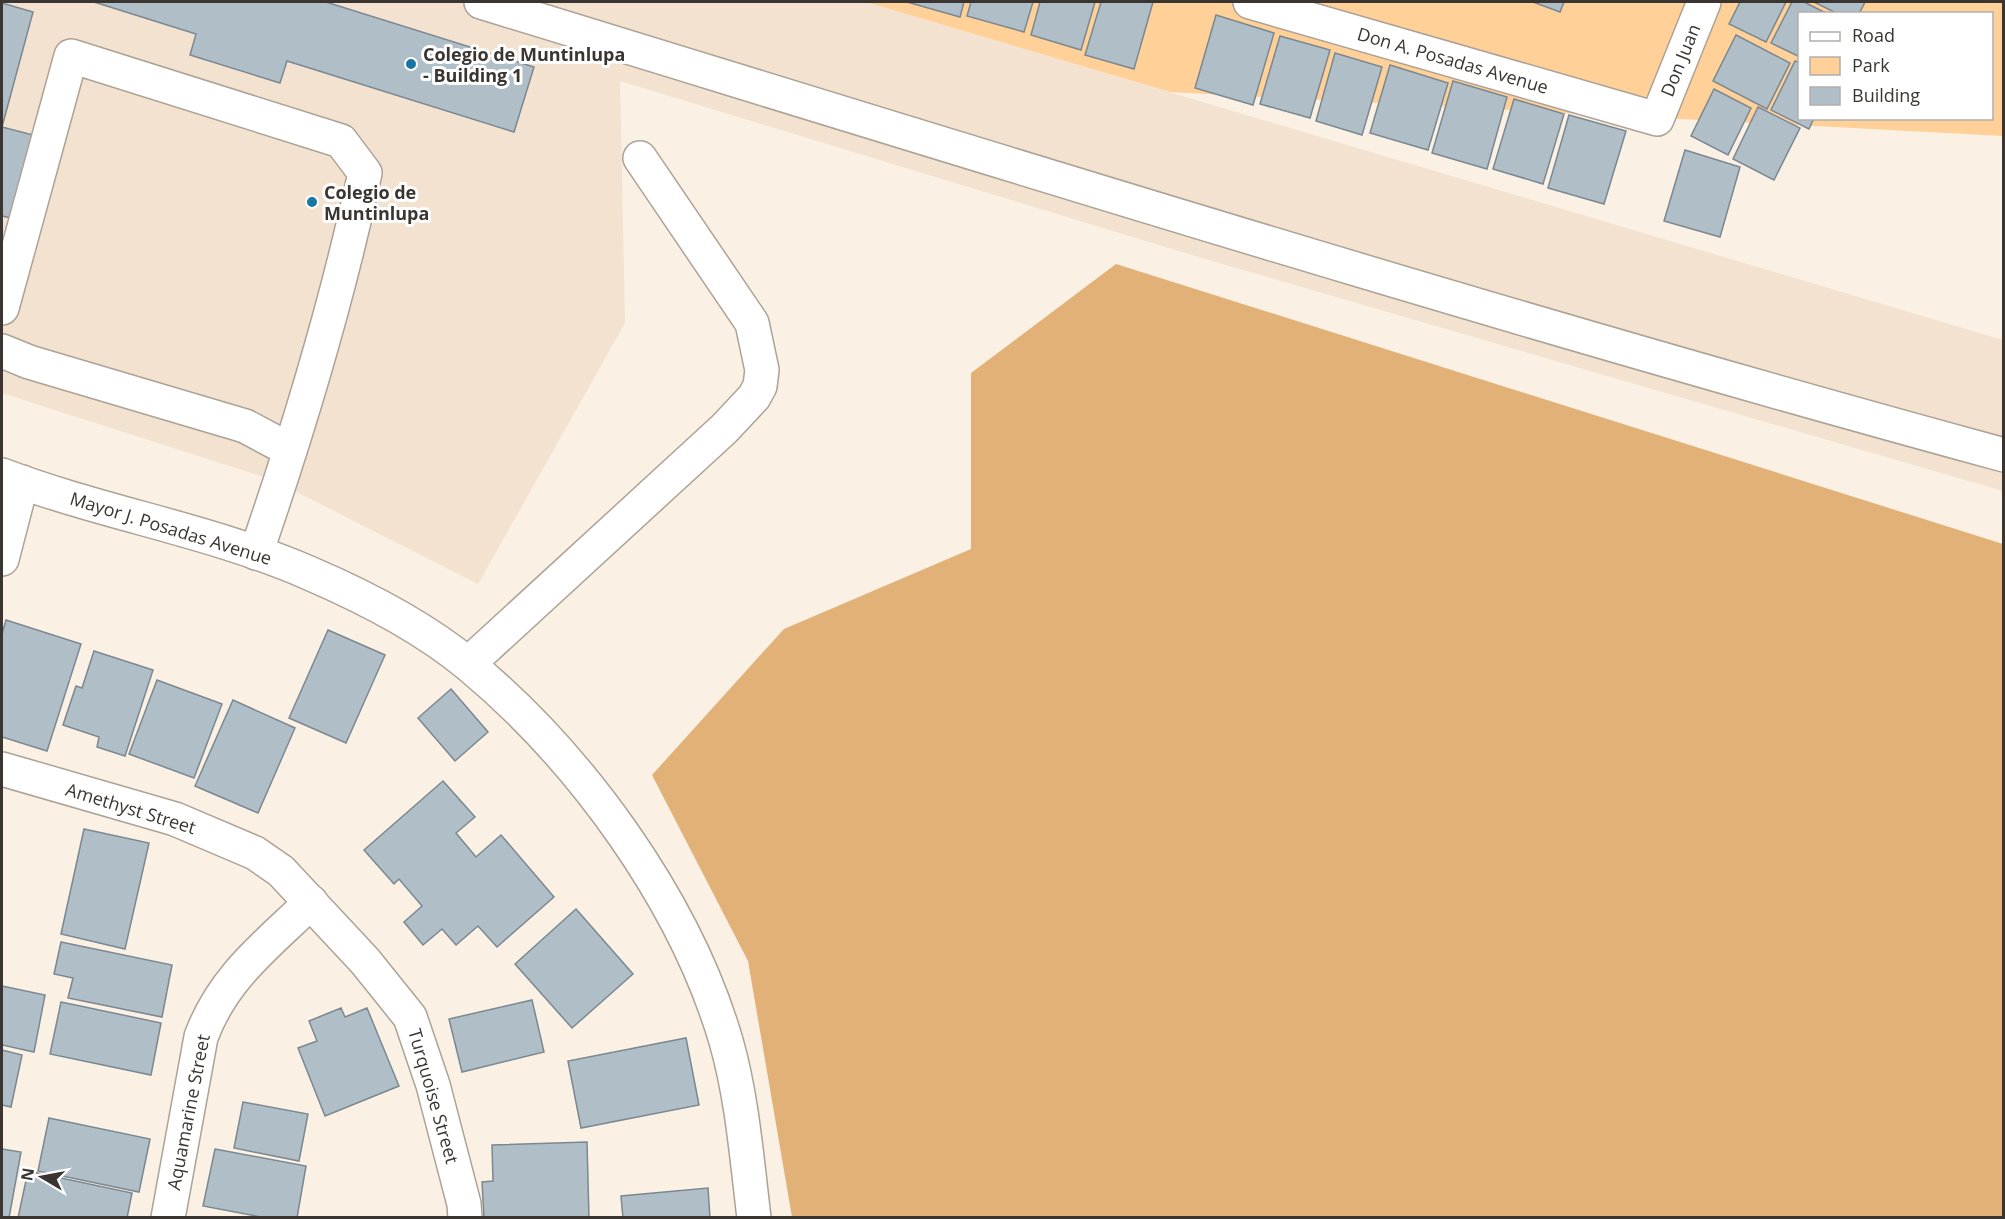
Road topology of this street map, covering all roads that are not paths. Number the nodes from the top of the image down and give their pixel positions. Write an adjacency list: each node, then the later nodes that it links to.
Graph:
1 (481, 2): 9 (street)
2 (1250, 2): 4 (street, Don A. Posadas Avenue)
3 (1704, 2): 4 (street, Don Juan)
4 (1657, 119)
5 (640, 158): 13 (street)
6 (2, 308): 8 (street)
7 (2, 351): 8 (street)
8 (290, 450): 11 (street)
9 (2004, 455)
10 (12, 478): 11 (street, Mayor J. Posadas Avenue); 12 (street)
11 (256, 553): 13 (street, Mayor J. Posadas Avenue)
12 (2, 559)
13 (468, 664): 18 (street, Mayor J. Posadas Avenue)
14 (2, 769): 15 (street, Amethyst Street)
15 (311, 902): 16 (street, Aquamarine Street); 17 (street, Turquoise Street)
16 (168, 1218)
17 (465, 1218)
18 (754, 1218)

